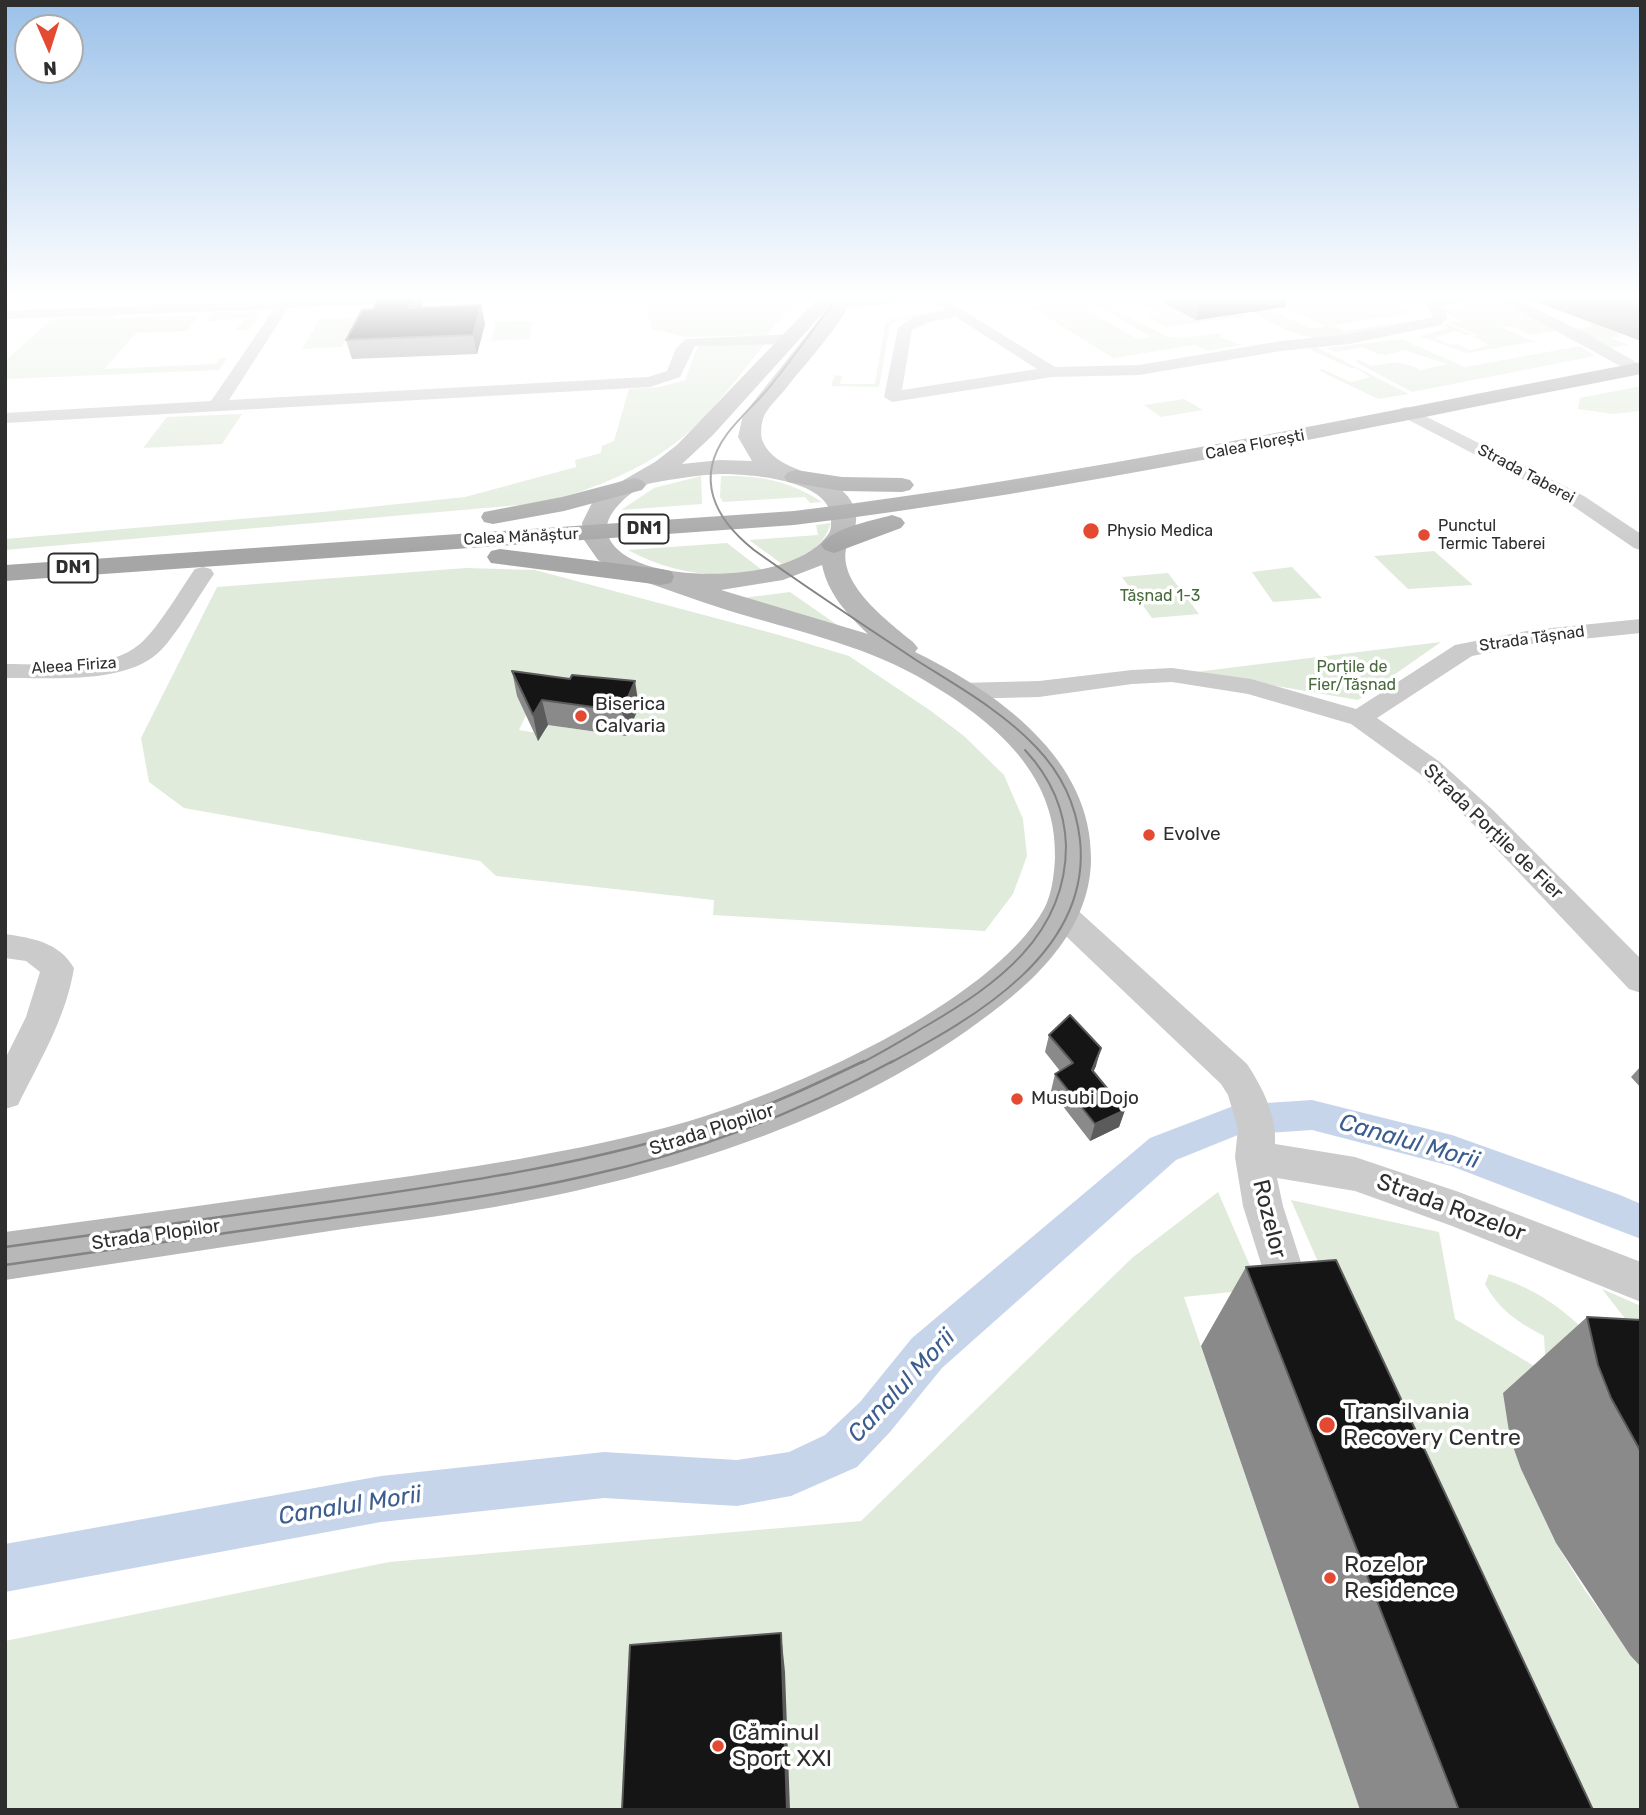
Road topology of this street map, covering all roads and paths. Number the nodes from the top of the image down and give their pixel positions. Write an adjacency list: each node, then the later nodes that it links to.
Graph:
1 (232, 381): 8 (street)
2 (654, 381): 8 (street)
3 (752, 381): 13 (main road)
4 (779, 381): 12 (main road)
5 (895, 381): 6 (street)
6 (996, 381)
7 (1575, 381): 9 (main road, Calea Florești / DN1)
8 (216, 405): 10 (street)
9 (1407, 412): 11 (main road, Calea Florești / DN1); 15 (street, Strada Taberei)
10 (5, 418)
11 (1304, 435): 12 (main road); 14 (main road, Calea Florești / DN1); 16 (main road)
12 (796, 477): 13 (main road); 16 (main road)
13 (634, 485): 17 (main road); 20 (main road)
14 (1034, 485): 18 (main road, Calea Mănăștur / DN1)
15 (1641, 544)
16 (834, 545): 20 (main road); 24 (main road, Strada Plopilor)
17 (5, 559)
18 (5, 573)
19 (203, 575): 20 (main road); 21 (main road); 23 (street, Aleea Firiza)
20 (661, 577): 24 (main road, Strada Plopilor)
21 (5, 584)
22 (1641, 626): 27 (street, Strada Tășnad)
23 (5, 670)
24 (934, 675): 26 (main road, Strada Plopilor)
25 (1039, 689): 26 (street, Strada Porțile de Fier); 27 (street, Strada Porțile de Fier); 28 (street, Strada Porțile de Fier)
26 (961, 691): 28 (main road, Strada Plopilor)
27 (1360, 718): 31 (street, Strada Porțile de Fier)
28 (999, 721): 29 (main road, Strada Plopilor)
29 (1062, 914): 33 (street); 34 (main road, Strada Plopilor)
30 (5, 946): 32 (street)
31 (1641, 980)
32 (5, 1094)
33 (1256, 1143): 35 (street, Strada Rozelor); 36 (street, Rozelor)
34 (5, 1256)
35 (1641, 1282)
36 (1307, 1342)

